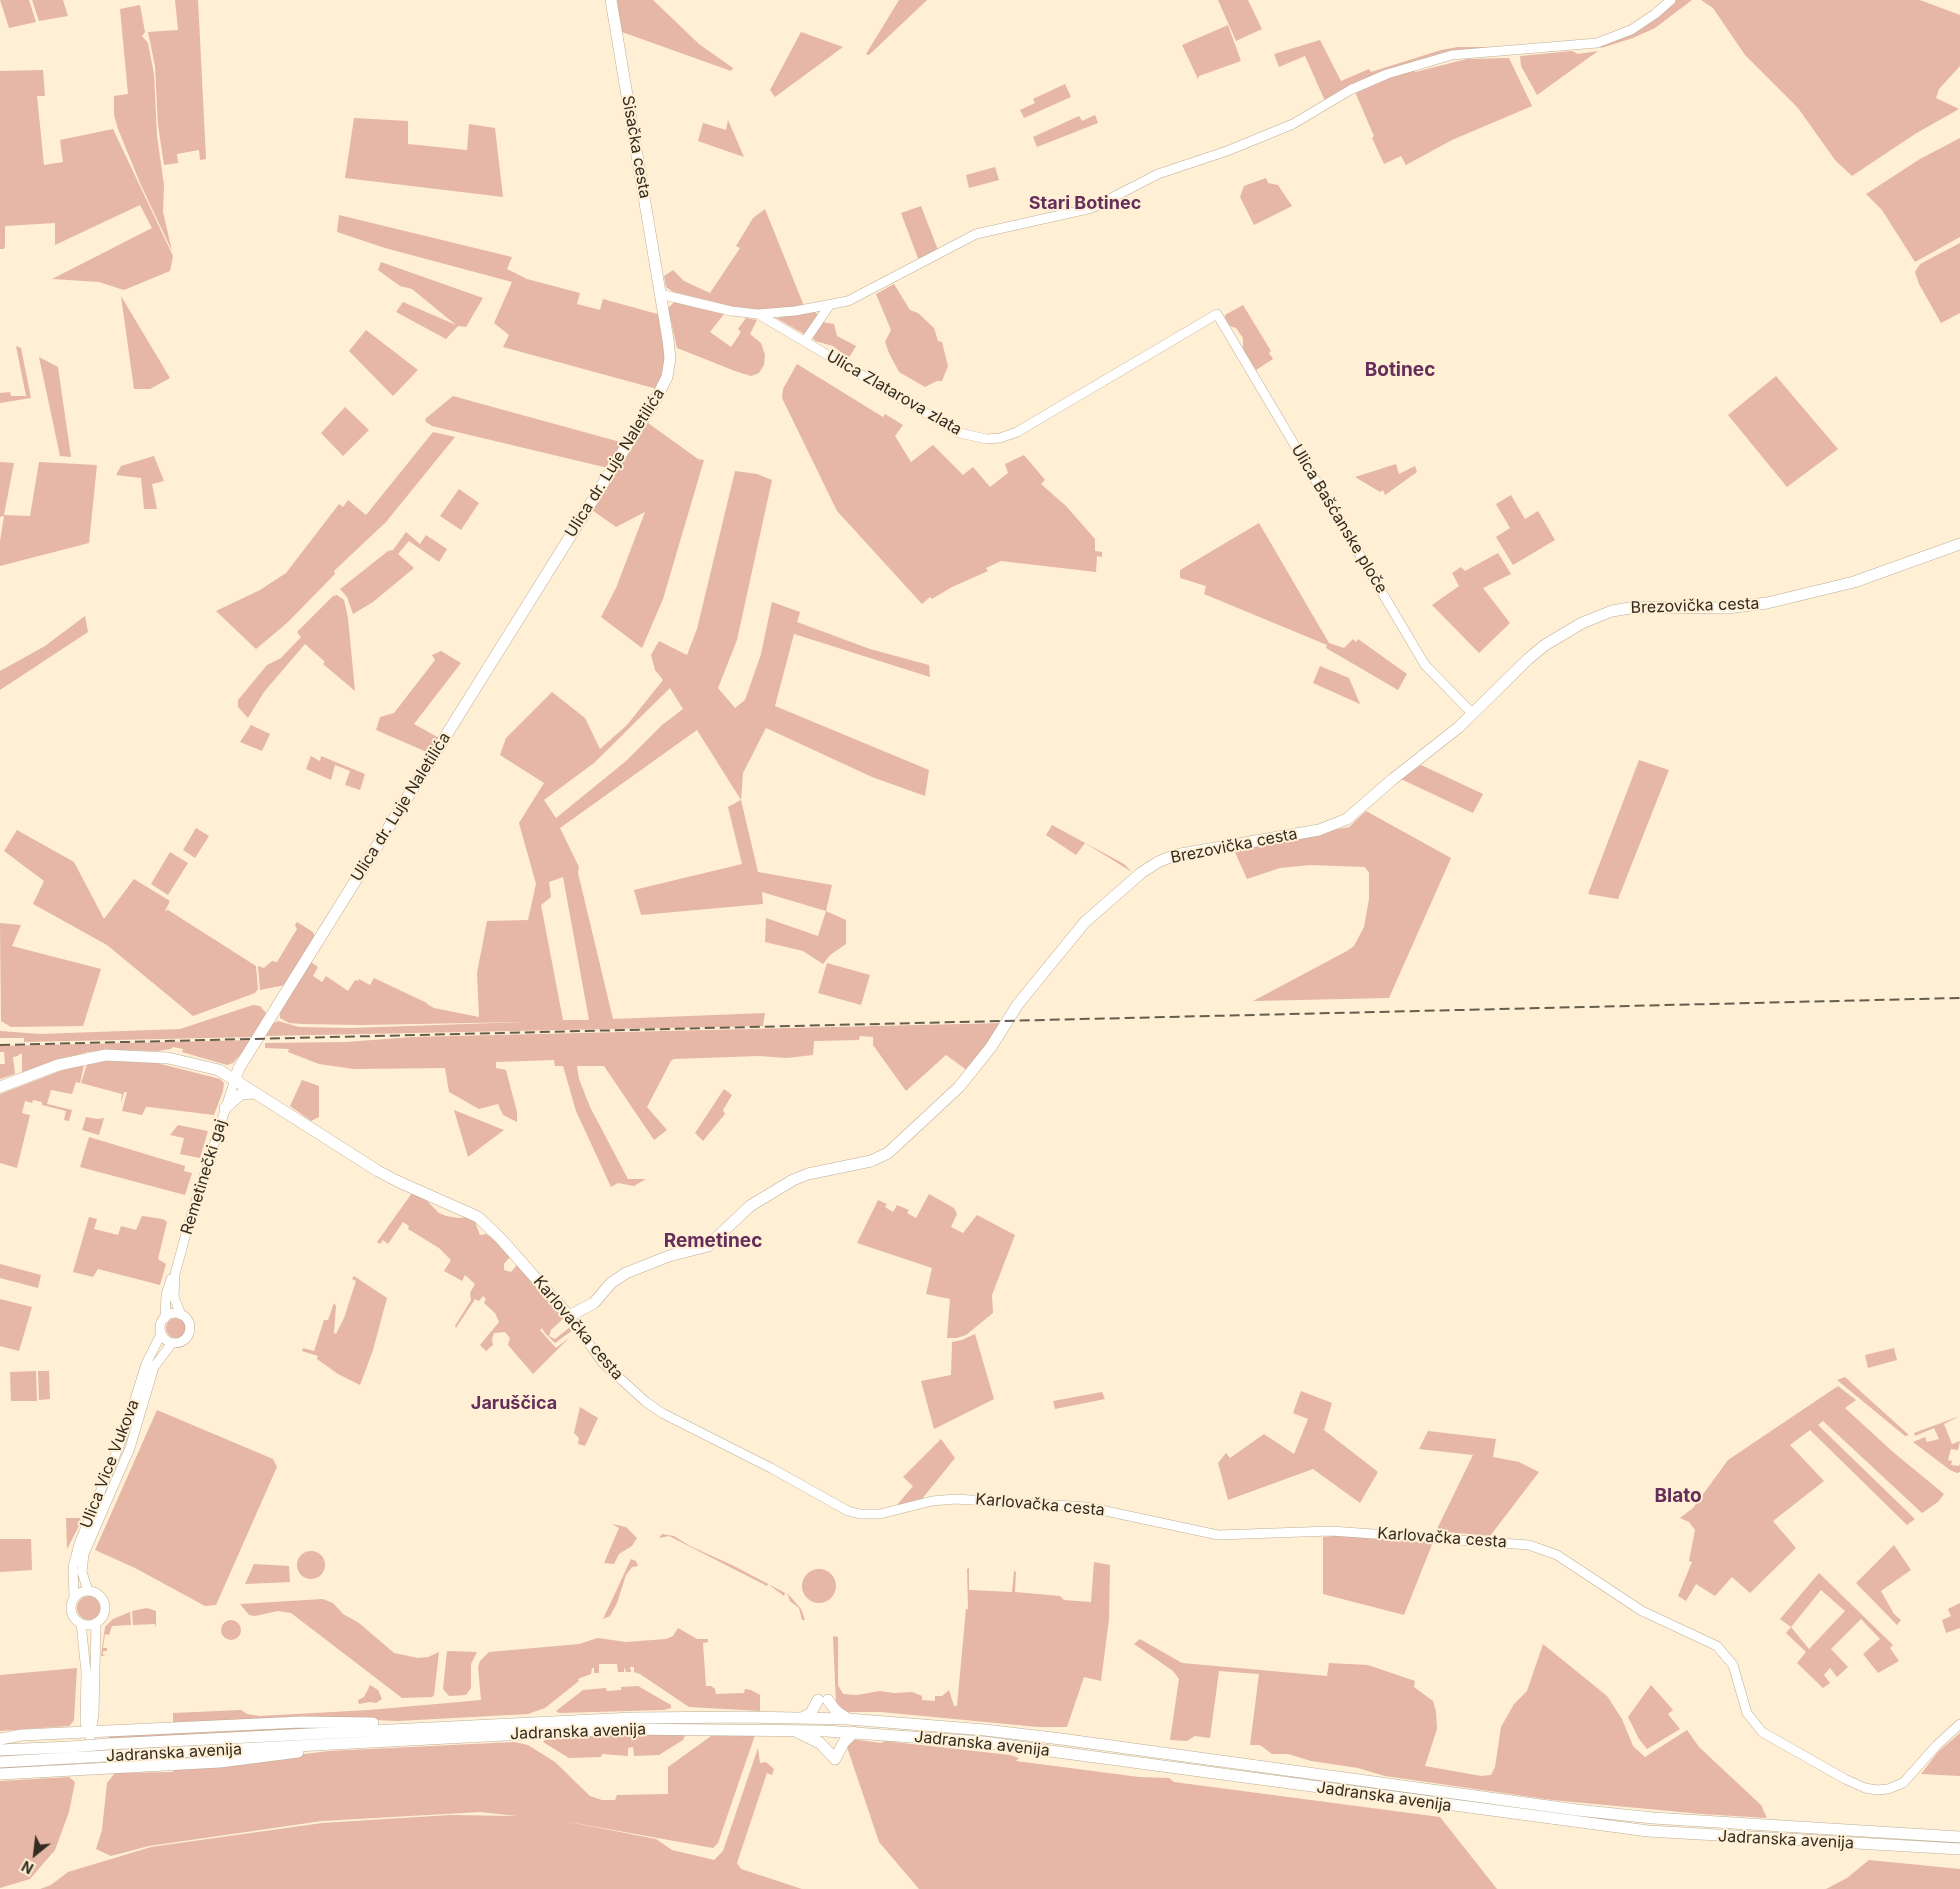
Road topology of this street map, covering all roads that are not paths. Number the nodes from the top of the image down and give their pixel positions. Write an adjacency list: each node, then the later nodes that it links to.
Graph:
1 (611, 0): 3 (main road, Sisačka cesta)
2 (1671, 0): 4 (street)
3 (660, 294): 5 (street); 10 (main road, Ulica dr. Luje Naletilića)
4 (828, 306): 5 (street); 7 (street)
5 (758, 314): 7 (street, Ulica Zlatarova zlata)
6 (1217, 314): 7 (street, Ulica Zlatarova zlata); 9 (street, Ulica Bašćanske ploče)
7 (805, 341)
8 (1960, 544): 9 (main road, Brezovička cesta)
9 (1473, 714): 16 (main road, Brezovička cesta)
10 (235, 1079): 11 (main road, Karlovačka cesta); 12 (main road, Karlovačka cesta); 13 (street, Remetinečki gaj)
11 (0, 1087)
12 (254, 1093): 13 (main road); 16 (main road, Karlovačka cesta)
13 (225, 1108): 14 (street, Remetinečki gaj)
14 (175, 1274): 15 (street, Remetinečki gaj); 17 (street, Remetinečki gaj)
15 (181, 1315): 17 (street); 19 (street)
16 (569, 1316): 28 (street, Karlovačka cesta)
17 (165, 1318): 18 (street)
18 (162, 1334): 19 (street); 21 (street, Ulica Vice Vukova)
19 (172, 1343): 20 (street, Ulica Vice Vukova)
20 (88, 1591): 21 (street); 23 (street)
21 (74, 1598): 22 (street)
22 (81, 1623): 23 (street); 32 (street)
23 (96, 1623): 32 (street)
24 (802, 1718): 25 (main road, Jadranska avenija); 25 (main road); 27 (main road, Jadranska avenija)
25 (848, 1719): 40 (main road, Jadranska avenija)
26 (754, 1723): 27 (main road, Jadranska avenija); 29 (main road, Jadranska avenija); 34 (main road, Jadranska avenija)
27 (769, 1723): 30 (main road, Jadranska avenija)
28 (1960, 1724)
29 (407, 1728): 32 (main road); 36 (main road, Jadranska avenija, bridge)
30 (791, 1729): 31 (main road, Jadranska avenija); 31 (main road)
31 (854, 1732): 41 (main road, Jadranska avenija)
32 (90, 1733): 33 (main road); 38 (street)
33 (0, 1739)
34 (326, 1745): 36 (main road, Jadranska avenija, bridge); 38 (main road)
35 (0, 1750): 36 (main road, Jadranska avenija)
36 (70, 1752): 37 (main road, Jadranska avenija)
37 (0, 1762)
38 (91, 1768): 39 (main road)
39 (0, 1774)
40 (1960, 1838)
41 (1960, 1850)

